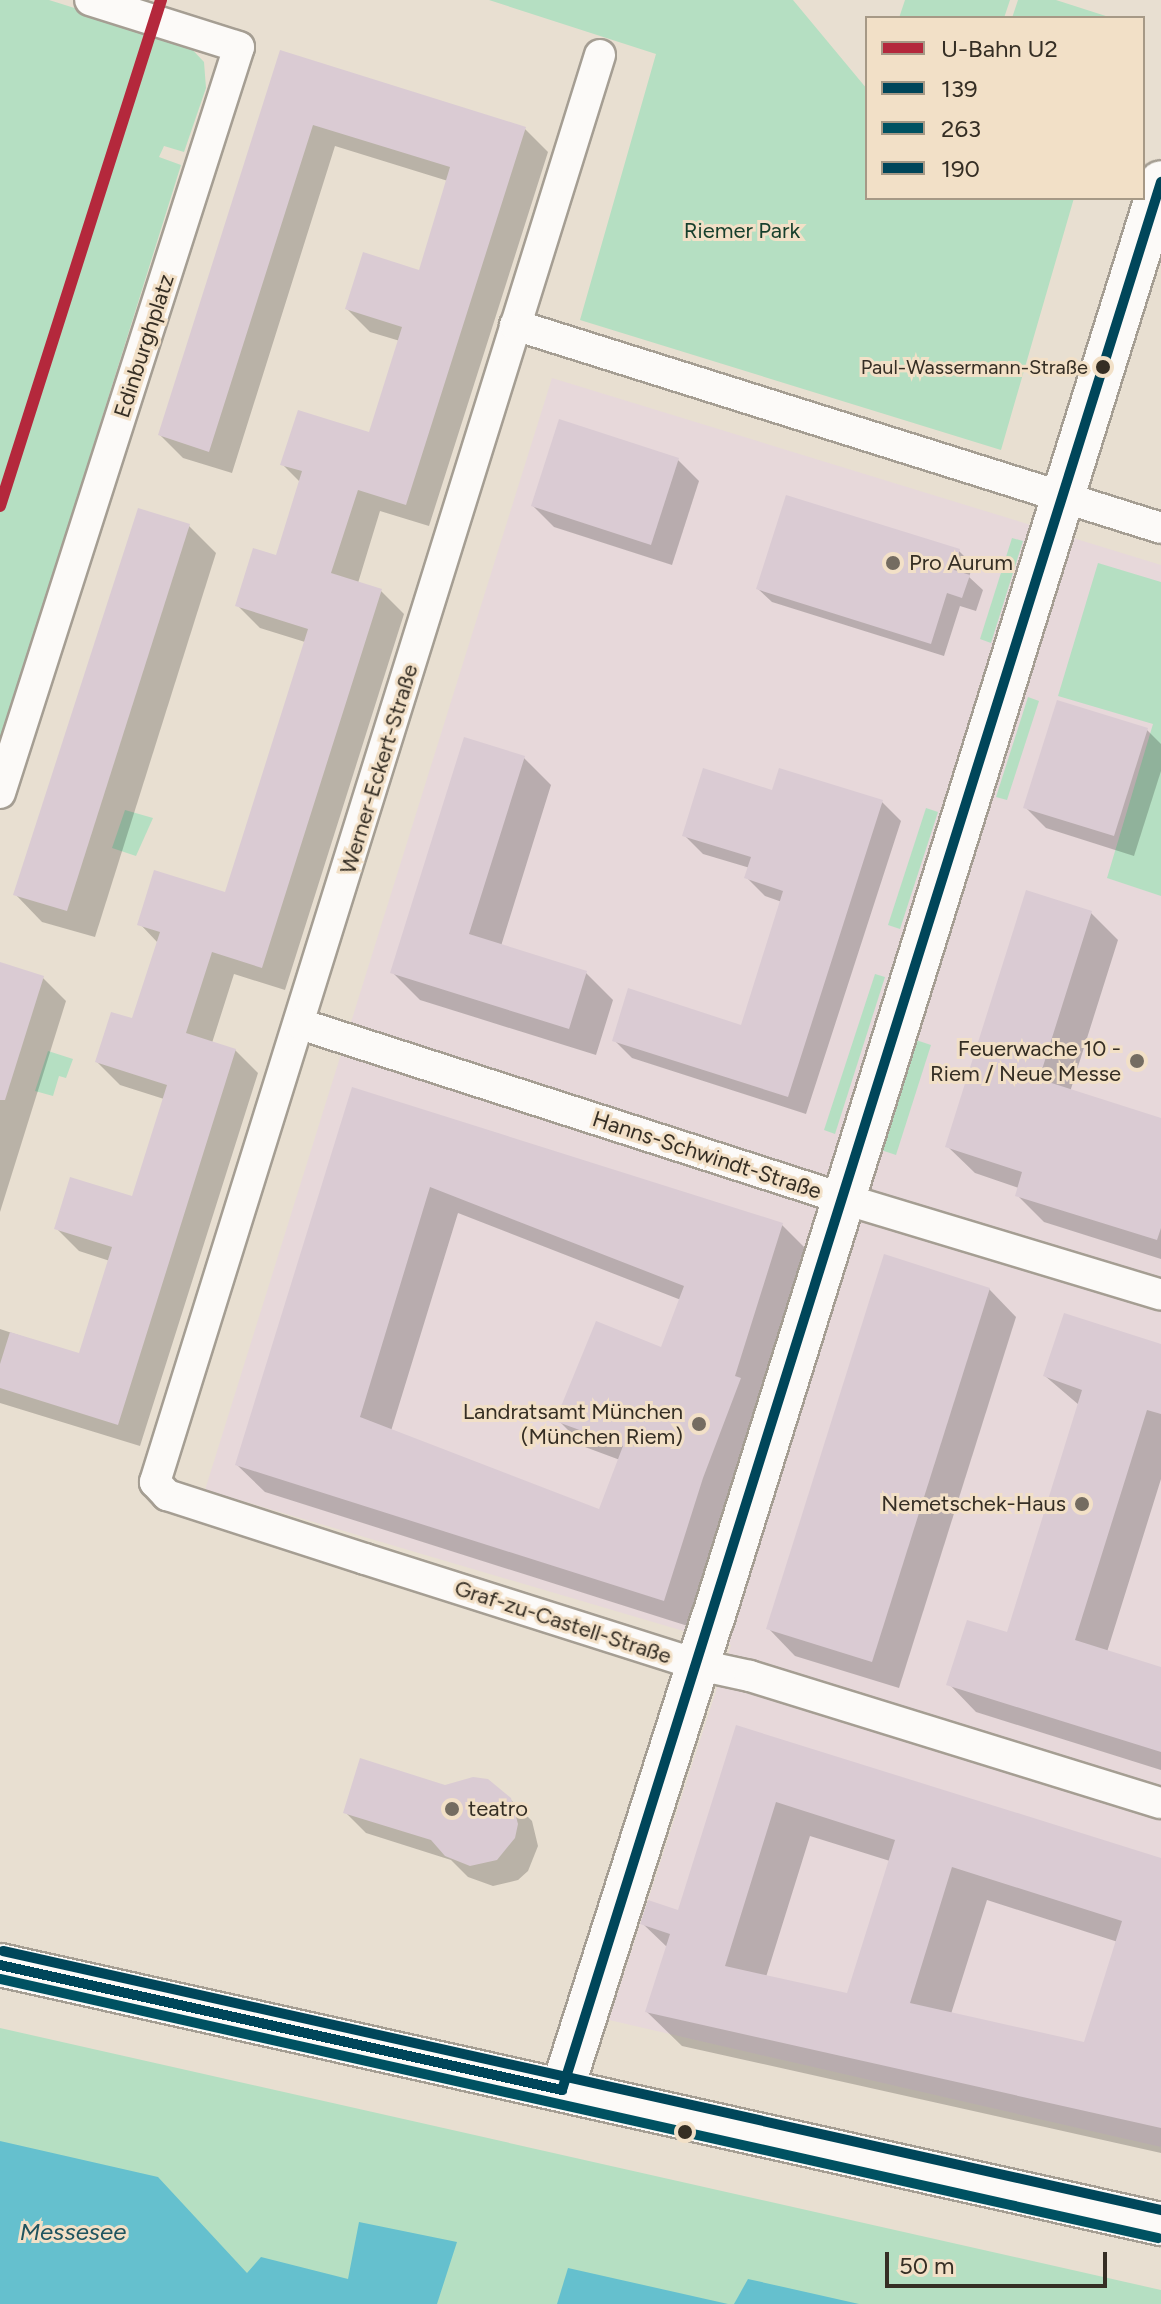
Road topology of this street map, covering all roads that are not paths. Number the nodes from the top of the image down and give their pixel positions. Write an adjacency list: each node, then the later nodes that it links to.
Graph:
1 (90, 0): 7 (street, Edinburghplatz)
2 (600, 55): 4 (street, Werner-Eckert-Straße)
3 (1161, 182): 5 (street)
4 (515, 325): 5 (street); 8 (street, Werner-Eckert-Straße)
5 (1064, 498): 6 (street); 9 (street)
6 (1161, 528)
7 (0, 793)
8 (300, 1024): 9 (street, Hanns-Schwindt-Straße); 11 (street, Werner-Eckert-Straße)
9 (844, 1199): 10 (street, Hanns-Schwindt-Straße); 12 (street)
10 (1161, 1295)
11 (155, 1482): 12 (street, Graf-zu-Castell-Straße)
12 (699, 1665): 13 (street, Graf-zu-Castell-Straße); 15 (street)
13 (1161, 1803)
14 (0, 1965): 15 (street)
15 (562, 2090): 16 (street)
16 (1161, 2224)

